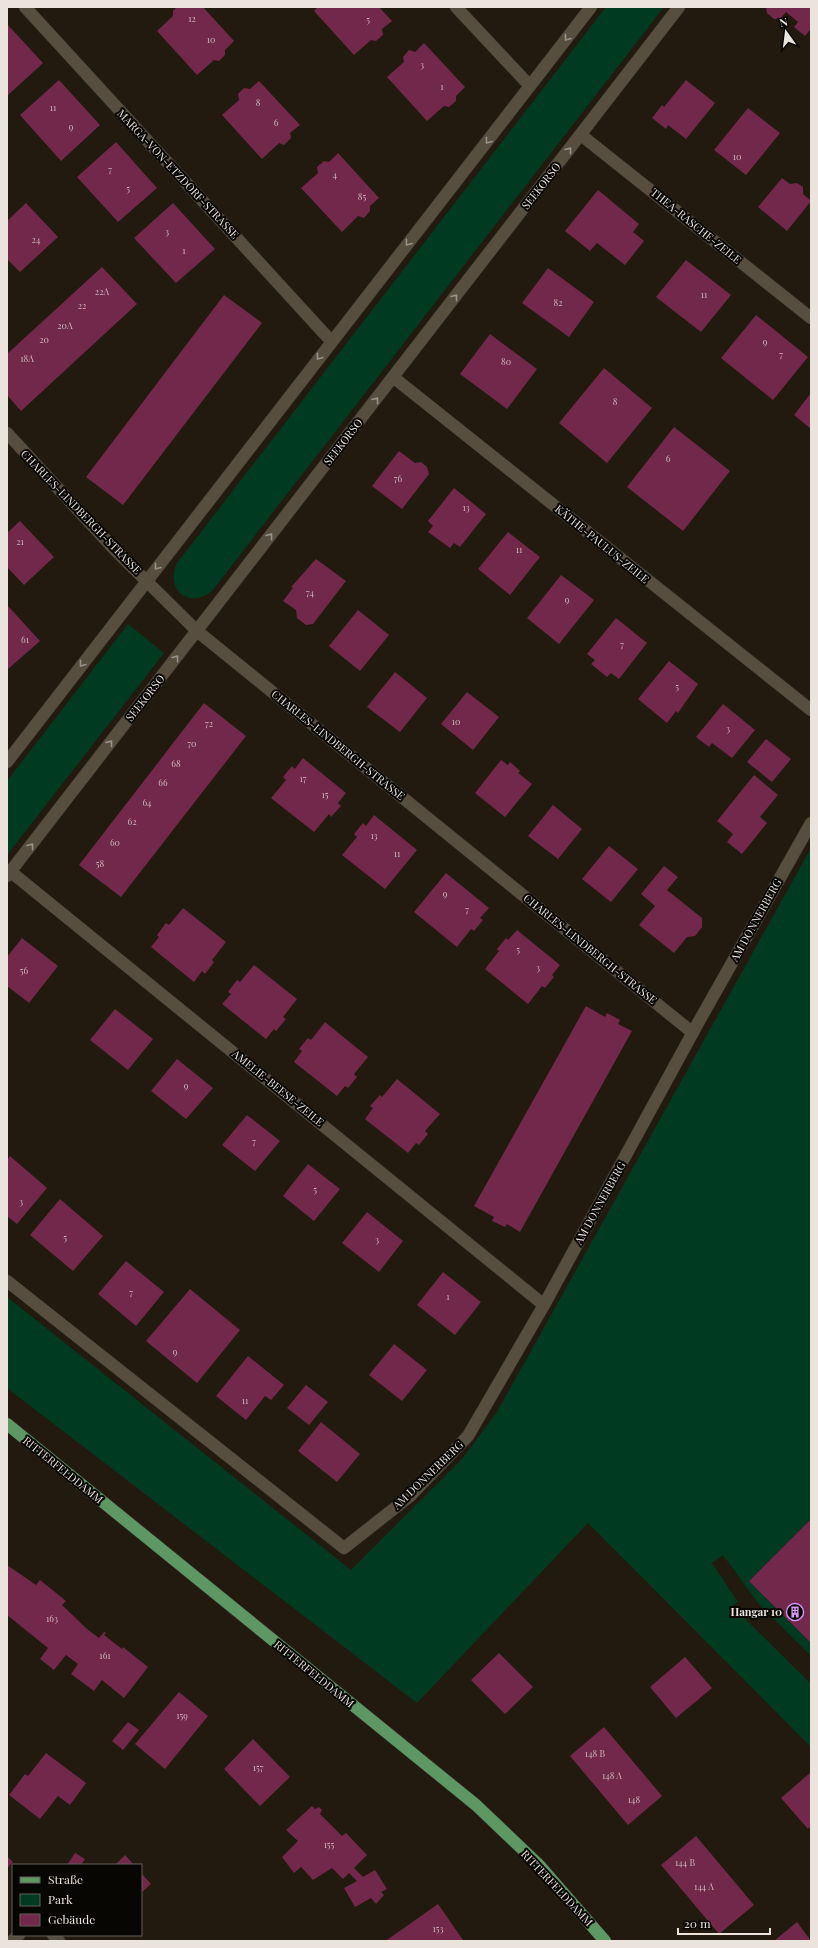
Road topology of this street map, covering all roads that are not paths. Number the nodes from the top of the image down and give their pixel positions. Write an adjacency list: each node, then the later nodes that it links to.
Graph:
1 (25, 7): 8 (street, MARGA-VON-ETZDORF-STRASSE)
2 (456, 7): 5 (street)
3 (591, 7): 5 (street, one-way to 5)
4 (679, 7): 6 (street, SEEKORSO)
5 (530, 86): 8 (street, one-way to 8)
6 (581, 134): 7 (street, THEA-RASCHE-ZEILE); 9 (street, SEEKORSO, one-way to 6)
7 (811, 318)
8 (332, 341): 11 (street, one-way to 11)
9 (393, 377): 12 (street, SEEKORSO, one-way to 9); 13 (street, KÄTHE-PAULUS-ZEILE)
10 (7, 433): 11 (street, CHARLES-LINDBERGH-STRASSE)
11 (147, 580): 12 (street, CHARLES-LINDBERGH-STRASSE); 14 (street, one-way to 14)
12 (197, 631): 16 (street, SEEKORSO, one-way to 12); 17 (street, CHARLES-LINDBERGH-STRASSE)
13 (811, 710)
14 (7, 762)
15 (811, 823): 17 (street, AM DONNERBERG)
16 (9, 874): 19 (street, AMELIE-BEESE-ZEILE)
17 (693, 1033): 19 (street, AM DONNERBERG)
18 (7, 1281): 19 (street, AM DONNERBERG)
19 (544, 1305)
20 (7, 1424): 21 (main road, RITTERFELDDAMM)
21 (606, 1941)

